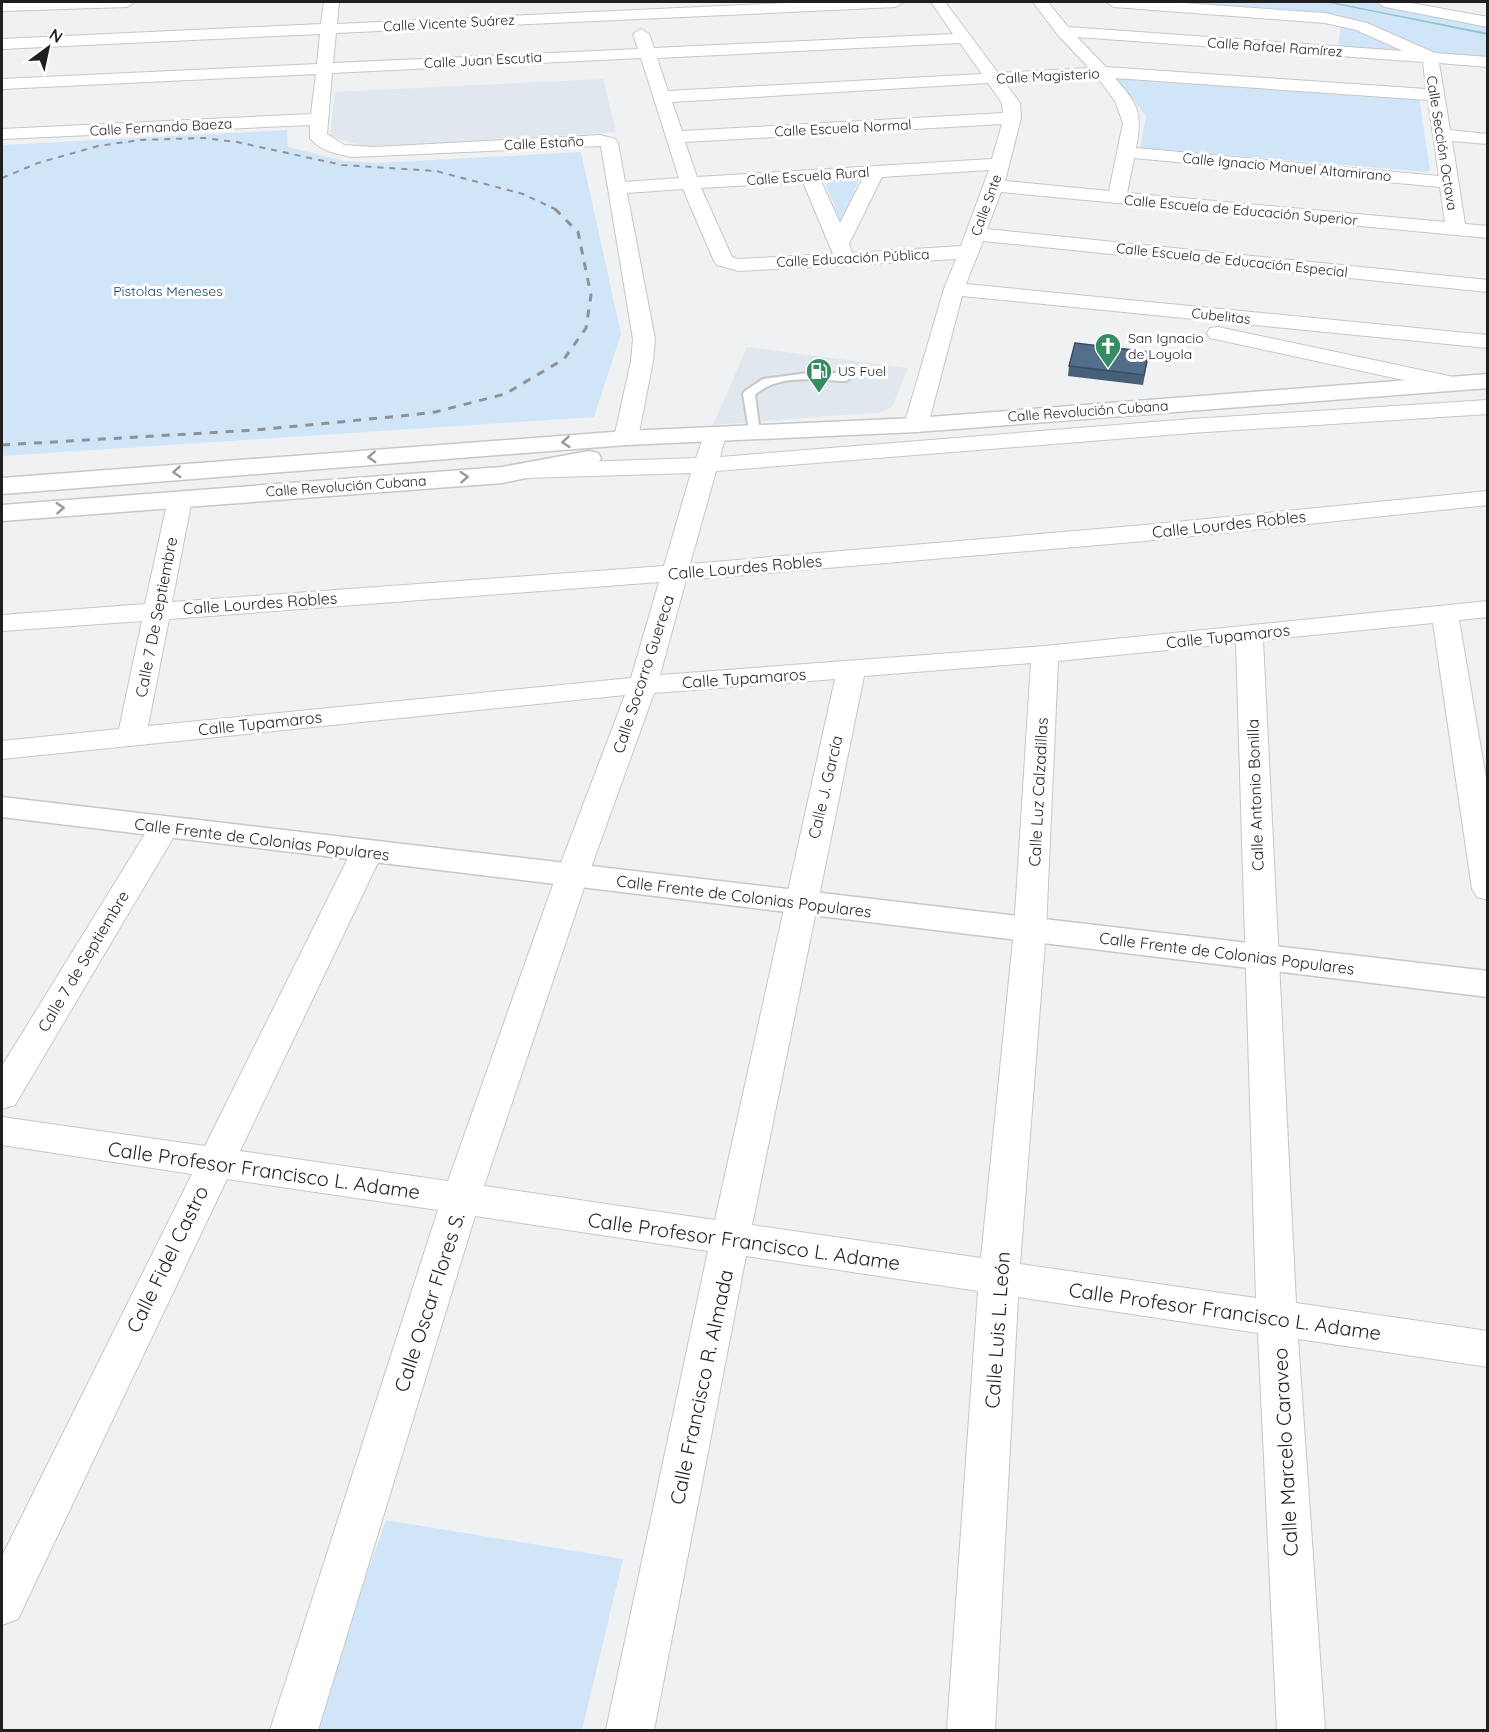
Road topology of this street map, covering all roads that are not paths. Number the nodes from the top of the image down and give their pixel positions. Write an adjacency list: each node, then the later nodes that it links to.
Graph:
1 (127, 2): 8 (street)
2 (331, 2): 14 (street, Calle Estaño)
3 (896, 2): 9 (street, Calle Vicente Suárez)
4 (938, 2): 16 (street)
5 (1040, 2): 15 (street)
6 (1114, 2): 12 (street, Calle Sección Octava)
7 (1385, 2): 10 (street)
8 (2, 7)
9 (633, 8): 14 (street, Calle Vicente Suárez); 19 (street)
10 (1451, 14): 11 (street); 13 (street)
11 (1488, 14)
12 (1325, 18): 18 (street); 20 (street, Calle Sección Octava)
13 (1488, 22)
14 (329, 28): 17 (street, Calle Vicente Suárez); 22 (street, Calle Estaño)
15 (1063, 31): 18 (street, Calle Rafael Ramírez); 23 (street)
16 (965, 38): 19 (street, Calle Juan Escutia); 24 (street)
17 (2, 44)
18 (1330, 51): 20 (street, Calle Rafael Ramírez)
19 (647, 53): 22 (street, Calle Juan Escutia); 27 (street)
20 (1430, 57): 21 (street, Calle Rafael Ramírez); 26 (street, Calle Sección Octava)
21 (1488, 62)
22 (326, 67): 25 (street, Calle Juan Escutia); 29 (street, Calle Estaño)
23 (1102, 72): 24 (street, Calle Magisterio); 26 (street, Calle Magisterio); 34 (street)
24 (995, 78): 27 (street, Calle Magisterio); 28 (street)
25 (2, 84)
26 (1434, 95): 31 (street, Calle Sección Octava)
27 (661, 97): 32 (street)
28 (1012, 118): 32 (street, Calle Escuela Normal); 35 (street, Calle Snte)
29 (320, 119): 30 (street, Calle Fernando Baeza); 41 (street, Calle Estaño)
30 (2, 134)
31 (1441, 135): 33 (street); 38 (street, Calle Sección Octava)
32 (673, 137): 39 (street)
33 (1488, 139)
34 (1126, 152): 38 (street, Calle Ignacio Manuel Altamirano); 42 (street)
35 (1000, 164): 36 (street, Calle Escuela Rural); 40 (street, Calle Snte)
36 (874, 172): 37 (street, Calle Escuela Rural); 46 (street)
37 (810, 177): 39 (street, Calle Escuela Rural); 46 (street)
38 (1448, 182): 43 (street, Calle Sección Octava)
39 (690, 183): 41 (street, Calle Escuela Rural); 46 (street, Calle Educación Pública)
40 (994, 186): 42 (street, Calle Escuela de Educación Superior); 45 (street, Calle Snte)
41 (616, 188): 62 (street, Calle Estaño)
42 (1117, 198): 43 (street, Calle Escuela de Educación Superior)
43 (1456, 230): 44 (street, Calle Escuela de Educación Superior)
44 (1488, 232)
45 (972, 243): 46 (street, Calle Educación Pública); 47 (street, Calle Escuela de Educación Especial); 48 (street, Calle Snte)
46 (842, 251)
47 (1488, 286)
48 (954, 289): 49 (street, Cubelitas); 59 (street, Calle Snte)
49 (1056, 300): 50 (street, Cubelitas); 53 (street)
50 (1285, 322): 51 (street, Cubelitas); 53 (street)
51 (1357, 329): 52 (street, Cubelitas); 54 (street)
52 (1488, 342)
53 (1287, 348): 54 (street)
54 (1361, 363): 57 (street)
55 (846, 377): 60 (lane)
56 (1488, 381): 57 (street, Calle Revolución Cubana)
57 (1449, 383): 59 (street, Calle Revolución Cubana)
58 (1488, 407): 63 (street)
59 (916, 425): 60 (street, Calle Revolución Cubana)
60 (754, 433): 61 (street, Calle Revolución Cubana)
61 (701, 436): 62 (street, Calle Revolución Cubana); 63 (street, Calle Socorro Guereca); 64 (street, Calle Revolución Cubana)
62 (626, 438): 65 (street, Calle Revolución Cubana, one-way to 65)
63 (705, 465): 64 (street); 69 (street, Calle Socorro Guereca)
64 (526, 471): 67 (street, Calle Revolución Cubana, one-way to 64)
65 (2, 486)
66 (1488, 498): 69 (street, Calle Lourdes Robles)
67 (180, 499): 68 (street, Calle Revolución Cubana, one-way to 67); 71 (street, Calle 7 De Septiembre)
68 (2, 513)
69 (675, 573): 71 (street, Calle Lourdes Robles); 77 (street, Calle Socorro Guereca)
70 (1488, 609): 72 (street, Calle Tupamaros)
71 (157, 611): 73 (street, Calle Lourdes Robles); 78 (street, Calle 7 De Septiembre)
72 (1445, 614): 74 (street, Calle Tupamaros); 84 (street)
73 (2, 623)
74 (1249, 633): 75 (street, Calle Tupamaros); 87 (street, Calle Antonio Bonilla)
75 (1045, 654): 76 (street, Calle Tupamaros); 86 (street, Calle Luz Calzadillas)
76 (851, 671): 77 (street, Calle Tupamaros); 85 (street, Calle J. García)
77 (643, 685): 78 (street, Calle Tupamaros); 83 (street, Calle Socorro Guereca)
78 (132, 736): 79 (street, Calle Tupamaros)
79 (2, 750)
80 (2, 807): 81 (street, Calle Frente de Colonias Populares)
81 (164, 828): 82 (street, Calle Frente de Colonias Populares); 89 (street, Calle 7 de Septiembre)
82 (367, 852): 83 (street, Calle Frente de Colonias Populares); 91 (street, Calle Fidel Castro)
83 (572, 876): 85 (street, Calle Frente de Colonias Populares); 92 (street, Calle Oscar Flores S.)
84 (1488, 889)
85 (798, 903): 86 (street, Calle Frente de Colonias Populares); 93 (street, Calle Francisco R. Almada)
86 (1030, 930): 87 (street, Calle Frente de Colonias Populares); 94 (street, Calle Luis L. León)
87 (1261, 957): 88 (street, Calle Frente de Colonias Populares); 95 (street, Calle Marcelo Caraveo)
88 (1488, 984)
89 (2, 1095)
90 (2, 1131): 91 (street, Calle Profesor Francisco L. Adame)
91 (214, 1162): 92 (street, Calle Profesor Francisco L. Adame); 97 (street, Calle Fidel Castro)
92 (461, 1199): 93 (street, Calle Profesor Francisco L. Adame); 98 (street, Calle Oscar Flores S.)
93 (732, 1239): 94 (street, Calle Profesor Francisco L. Adame); 99 (street, Calle Francisco R. Almada)
94 (999, 1278): 95 (street, Calle Profesor Francisco L. Adame); 100 (street, Calle Luis L. León)
95 (1277, 1319): 96 (street, Calle Profesor Francisco L. Adame); 101 (street, Calle Marcelo Caraveo)
96 (1488, 1349)
97 (2, 1603)
98 (294, 1731)
99 (630, 1731)
100 (971, 1731)
101 (1301, 1731)

